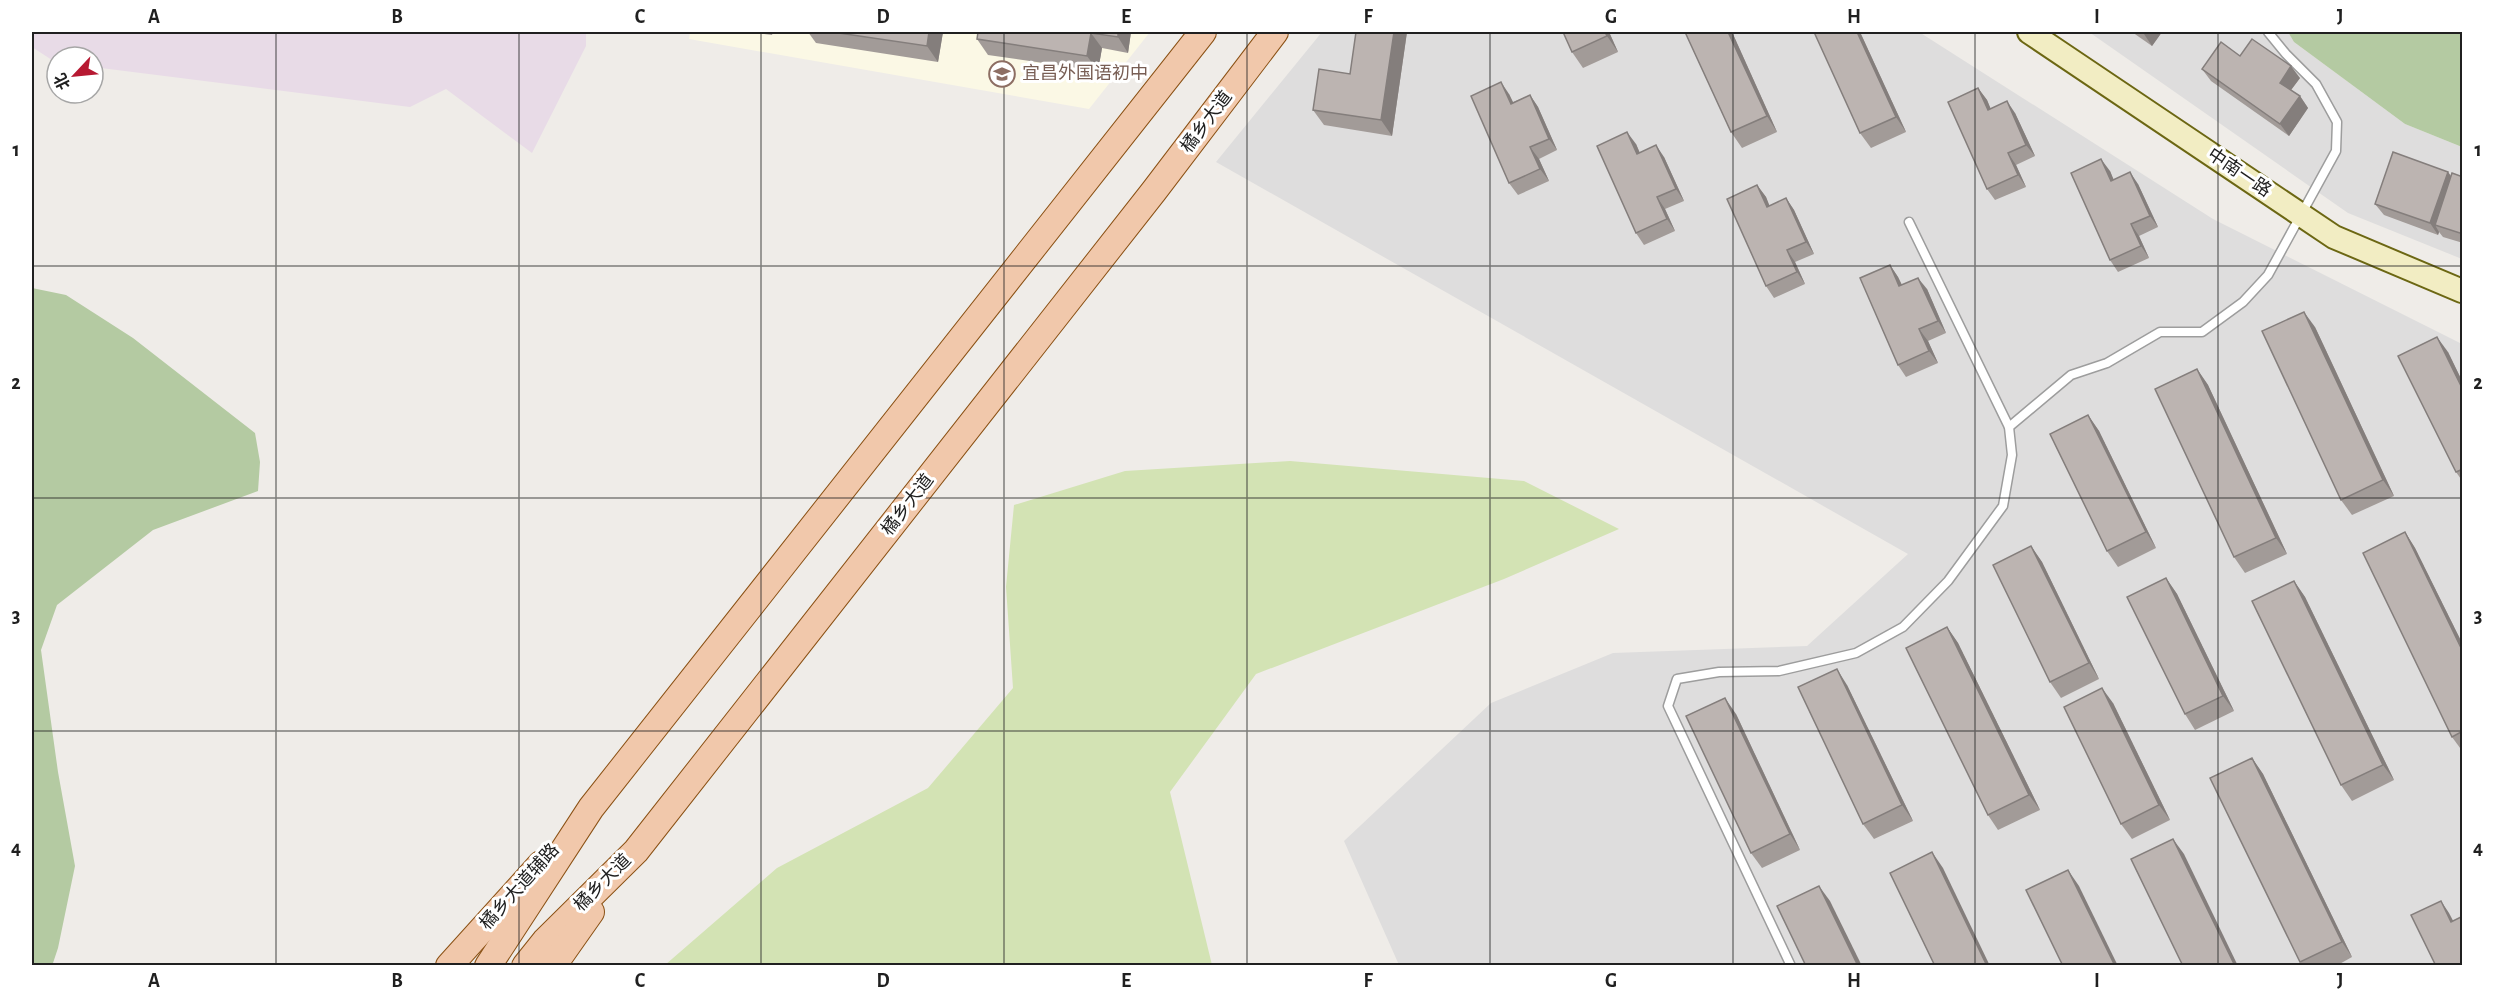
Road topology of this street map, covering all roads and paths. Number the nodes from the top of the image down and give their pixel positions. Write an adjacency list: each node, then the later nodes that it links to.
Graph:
1 (1203, 32): 9 (main road)
2 (1275, 32): 10 (main road, 橘乡大道)
3 (2029, 32): 5 (street, 中南一路)
4 (2268, 32): 5 (lane)
5 (2300, 214): 7 (street, 中南一路); 8 (lane)
6 (1909, 222): 8 (lane)
7 (2463, 291)
8 (2009, 427): 15 (lane)
9 (591, 808): 11 (main road, 橘乡大道辅路); 12 (main road)
10 (636, 851): 13 (main road, 橘乡大道); 14 (main road)
11 (449, 966)
12 (488, 966)
13 (525, 966)
14 (553, 966)
15 (1791, 966)

